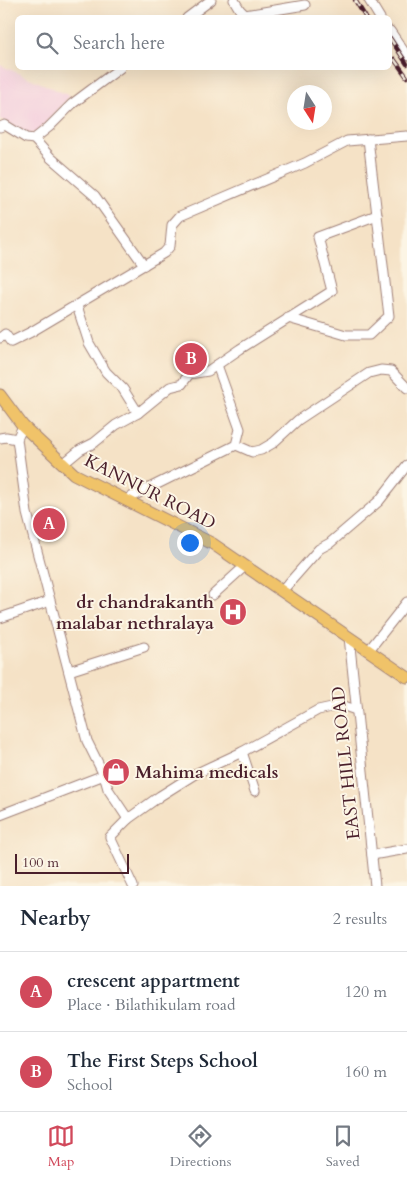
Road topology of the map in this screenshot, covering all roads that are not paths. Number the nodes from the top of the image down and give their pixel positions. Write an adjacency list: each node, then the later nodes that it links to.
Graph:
1 (234, 0): 4 (street)
2 (369, 0): 6 (street)
3 (206, 2): 5 (street)
4 (305, 5)
5 (191, 15)
6 (378, 15)
7 (392, 34): 8 (street)
8 (407, 56)
9 (117, 70): 12 (street)
10 (0, 127): 12 (street)
11 (407, 136): 13 (street)
12 (34, 139): 15 (street)
13 (368, 139): 14 (street); 15 (street)
14 (377, 215): 17 (street); 17 (street)
15 (144, 265): 16 (street)
16 (77, 306): 18 (street); 22 (street)
17 (288, 318): 19 (street)
18 (0, 338)
19 (217, 365): 22 (street); 26 (street)
20 (407, 388): 26 (street)
21 (0, 395): 23 (main road, KANNUR ROAD)
22 (138, 413): 27 (street)
23 (22, 426): 25 (street); 27 (main road, KANNUR ROAD)
24 (0, 438): 25 (street)
25 (17, 439): 33 (street)
26 (236, 445): 29 (street)
27 (63, 464): 29 (main road, KANNUR ROAD)
28 (407, 465): 31 (street)
29 (125, 500): 30 (main road, KANNUR ROAD)
30 (245, 566): 31 (main road, KANNUR ROAD); 32 (street)
31 (282, 591): 36 (main road, KANNUR ROAD)
32 (213, 595)
33 (50, 601): 35 (street); 39 (street)
34 (407, 602): 38 (street)
35 (0, 618)
36 (348, 637): 38 (main road, KANNUR ROAD); 41 (street, EAST HILL ROAD)
37 (144, 647): 39 (street)
38 (369, 650): 40 (main road, KANNUR ROAD)
39 (69, 671): 43 (street)
40 (407, 677)
41 (356, 710): 42 (street); 48 (street, EAST HILL ROAD)
42 (242, 752): 44 (street); 46 (street)
43 (104, 775): 45 (street); 46 (street)
44 (255, 792)
45 (0, 815)
46 (128, 819): 49 (street)
47 (407, 849): 48 (street)
48 (372, 854): 50 (street, EAST HILL ROAD)
49 (133, 886)
50 (375, 886)

